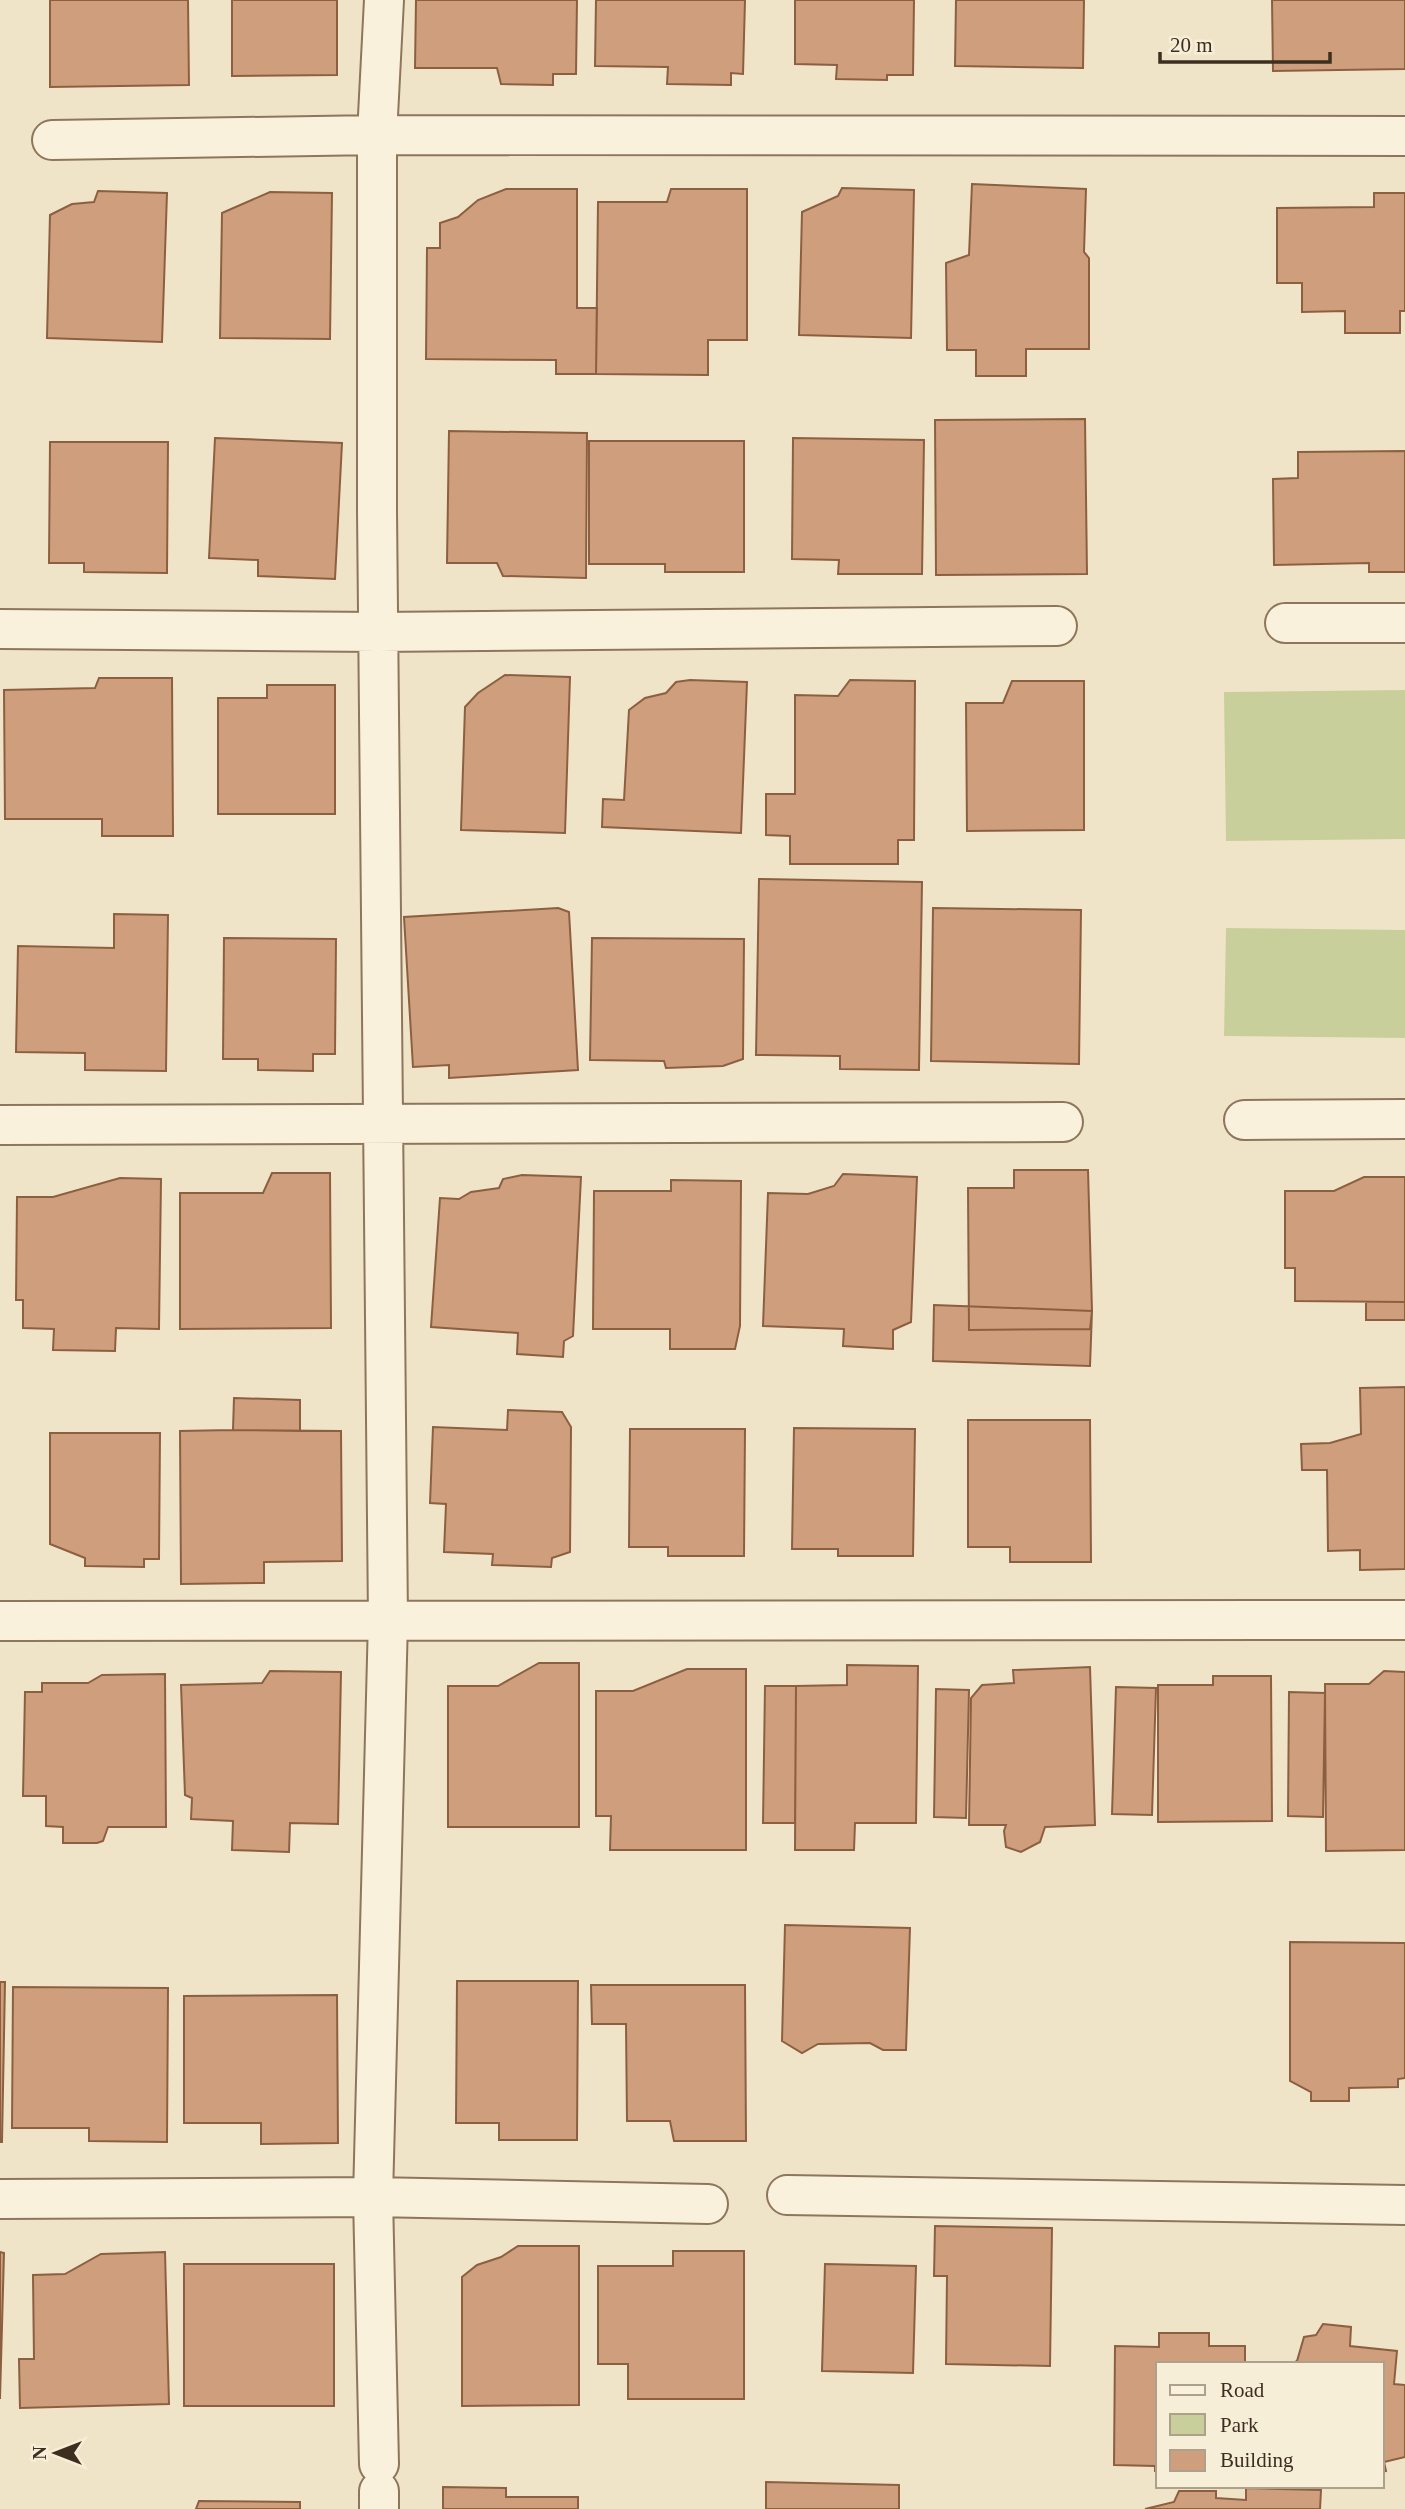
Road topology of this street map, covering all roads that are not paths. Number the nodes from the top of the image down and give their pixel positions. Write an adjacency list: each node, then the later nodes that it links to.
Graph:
1 (384, 0): 2 (street)
2 (377, 135): 3 (street); 4 (street); 9 (street)
3 (1405, 136)
4 (52, 139)
5 (1285, 623): 6 (street)
6 (1405, 623)
7 (1057, 626): 9 (street)
8 (0, 629): 9 (street)
9 (378, 632): 13 (street)
10 (1405, 1119): 11 (street)
11 (1244, 1120)
12 (1063, 1122): 13 (street)
13 (382, 1124): 14 (street); 15 (street)
14 (0, 1125)
15 (388, 1620): 16 (street); 17 (street); 19 (street)
16 (1405, 1620)
17 (0, 1621)
18 (787, 2195): 22 (street)
19 (373, 2197): 20 (street); 21 (street); 23 (street)
20 (0, 2199)
21 (708, 2203)
22 (1405, 2205)
23 (379, 2488)

